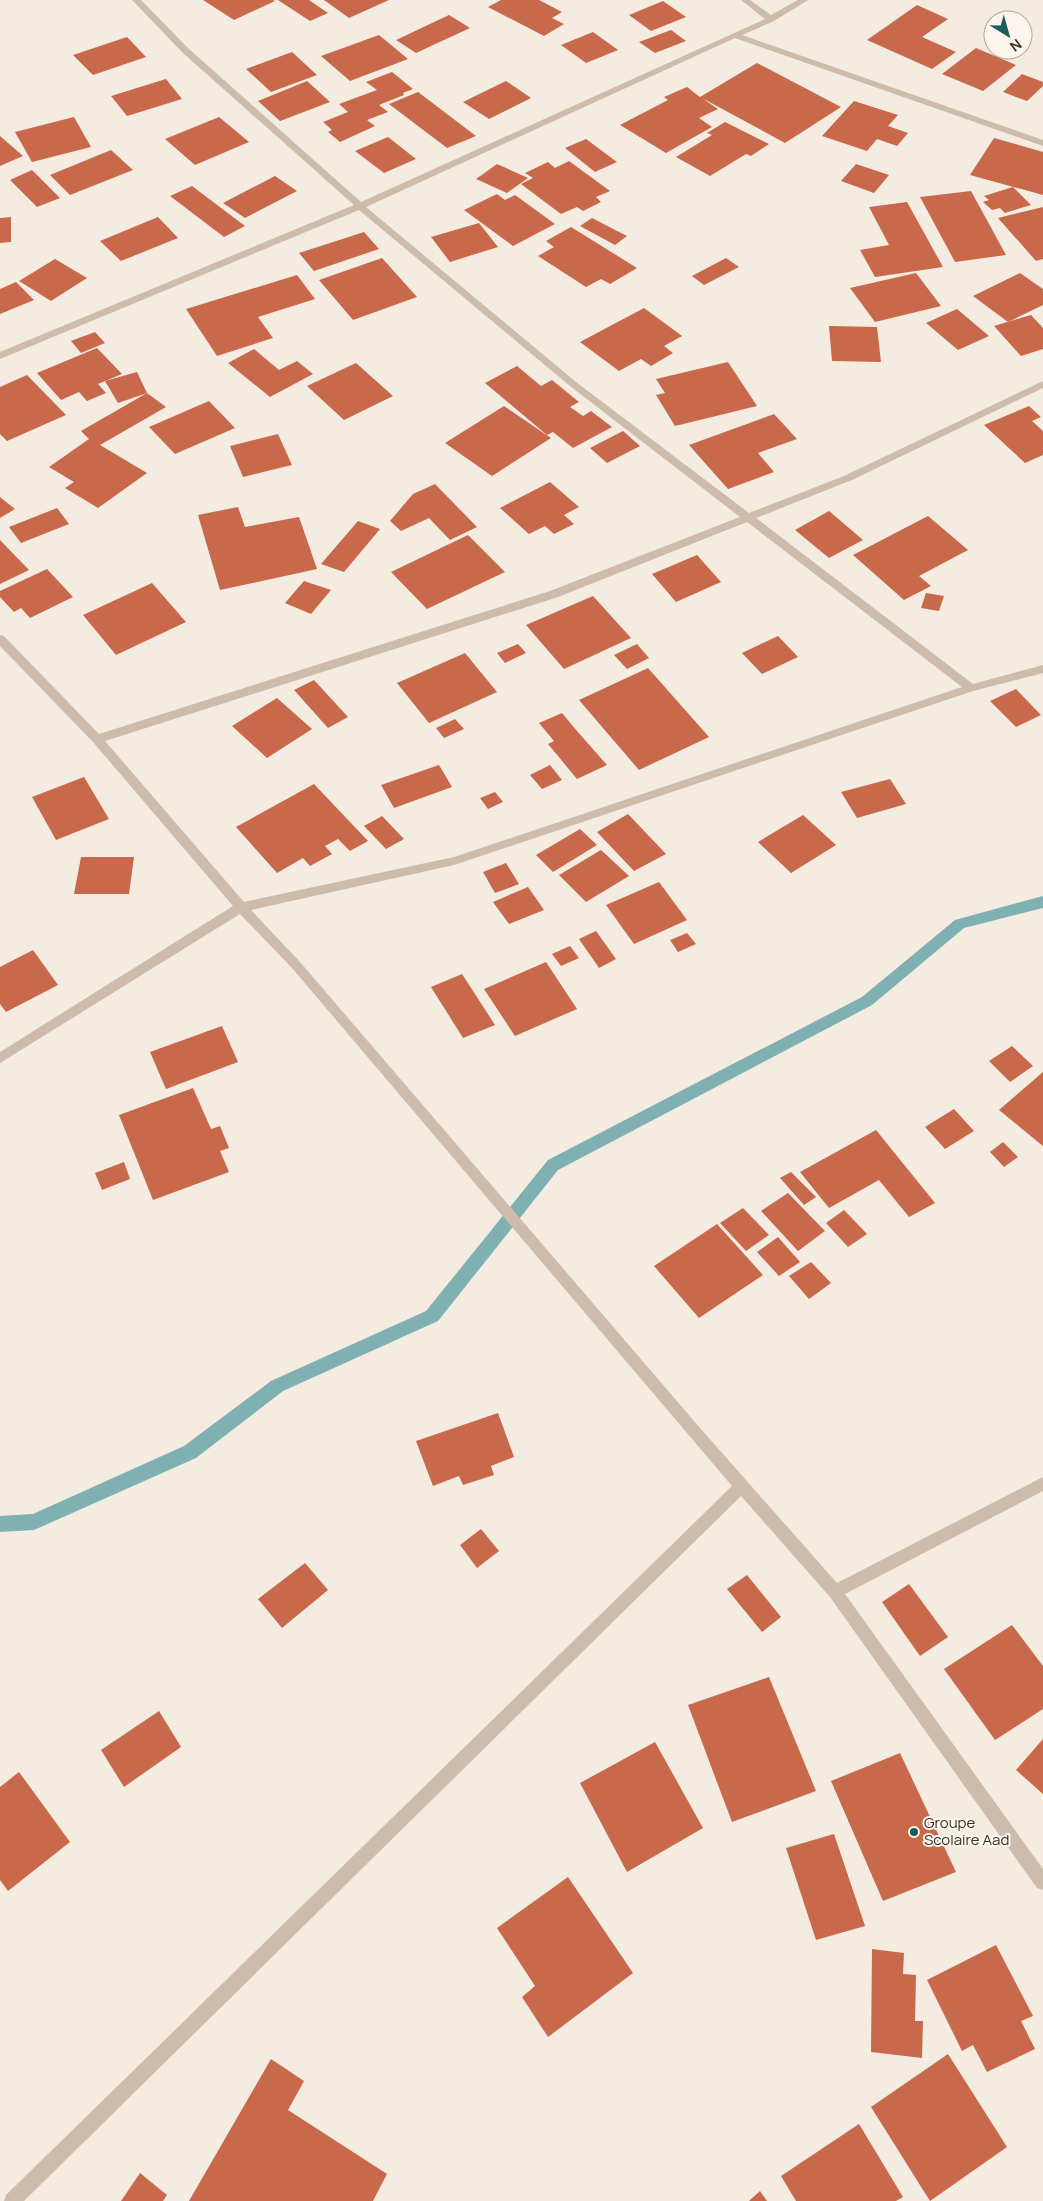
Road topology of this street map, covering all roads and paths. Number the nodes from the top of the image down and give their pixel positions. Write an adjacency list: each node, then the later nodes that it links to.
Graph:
1 (136, 0): 7 (street)
2 (745, 0): 4 (street)
3 (804, 0): 4 (street)
4 (771, 20): 5 (street)
5 (736, 36): 6 (street); 7 (street)
6 (1043, 143)
7 (360, 206): 8 (street); 10 (street)
8 (0, 356)
9 (1043, 384): 10 (street)
10 (750, 519): 13 (street); 14 (street)
11 (0, 639): 14 (street)
12 (1043, 668): 13 (street)
13 (971, 688): 15 (street)
14 (97, 739): 15 (street)
15 (241, 907): 16 (street); 18 (street)
16 (0, 1058)
17 (1043, 1484): 19 (street)
18 (742, 1486): 19 (street); 21 (street)
19 (835, 1592): 20 (street)
20 (1043, 1882)
21 (12, 2201)

